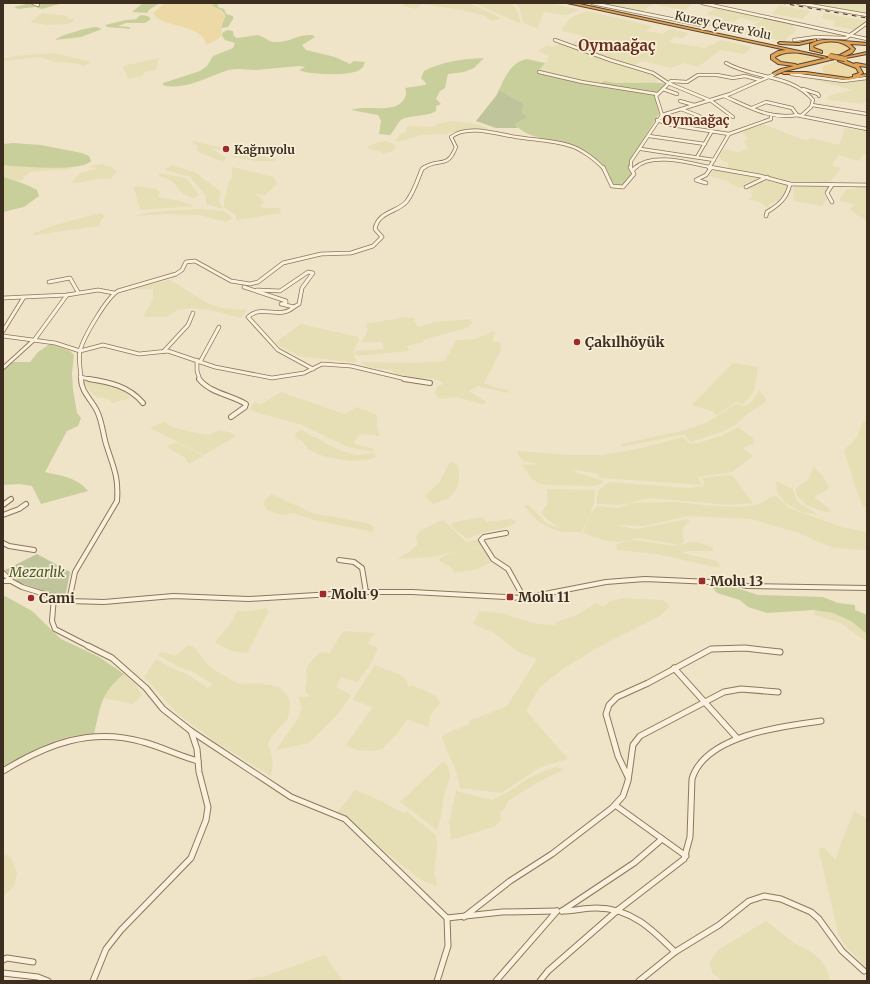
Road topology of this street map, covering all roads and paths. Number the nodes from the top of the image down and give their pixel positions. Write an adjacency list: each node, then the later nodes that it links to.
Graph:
1 (33, 3): 7 (street)
2 (570, 3): 11 (highway, Kuzey Çevre Yolu)
3 (577, 3): 11 (highway, Kuzey Çevre Yolu)
4 (592, 3): 10 (street)
5 (702, 3): 12 (street)
6 (798, 3): 8 (street)
7 (38, 5)
8 (867, 15)
9 (867, 23): 12 (street)
10 (701, 25)
11 (727, 35): 16 (highway); 18 (highway, Kuzey Çevre Yolu); 19 (highway, Kuzey Çevre Yolu); 26 (highway)
12 (851, 36): 13 (street); 15 (street)
13 (867, 39)
14 (555, 40): 31 (street)
15 (794, 40)
16 (867, 44)
17 (866, 52): 20 (highway)
18 (825, 57): 20 (highway, bridge); 22 (highway)
19 (831, 58): 20 (highway); 20 (highway); 20 (highway); 26 (highway)
20 (843, 58): 22 (highway); 23 (highway)
21 (726, 63): 28 (street)
22 (813, 63): 26 (highway)
23 (867, 65)
24 (539, 72): 34 (street)
25 (786, 73): 26 (highway); 27 (highway); 29 (street)
26 (775, 74): 28 (street)
27 (867, 75)
28 (768, 78): 30 (street); 32 (street)
29 (867, 78)
30 (760, 80): 31 (street); 36 (street)
31 (668, 83): 33 (street); 38 (street)
32 (798, 87): 37 (street); 41 (street)
33 (663, 89): 34 (street); 35 (street)
34 (657, 94): 45 (street)
35 (677, 94)
36 (723, 96): 38 (street); 42 (street)
37 (819, 96)
38 (709, 100): 40 (street); 47 (street)
39 (680, 101): 40 (street)
40 (694, 105): 43 (street)
41 (812, 105): 44 (street); 46 (street)
42 (752, 108): 46 (street); 48 (street)
43 (681, 109): 45 (street); 50 (street)
44 (867, 114)
45 (662, 115): 49 (street)
46 (800, 116): 48 (street); 51 (street)
47 (733, 117)
48 (771, 117): 53 (street)
49 (658, 120): 52 (street); 54 (street)
50 (704, 120)
51 (867, 129)
52 (712, 131): 53 (street); 55 (street)
53 (729, 134): 58 (street)
54 (649, 136): 55 (street); 56 (street)
55 (705, 144): 57 (street)
56 (641, 149): 57 (street); 60 (street)
57 (697, 157): 58 (street)
58 (714, 160): 59 (street)
59 (710, 168): 60 (street); 61 (street); 62 (street)
60 (632, 171): 70 (street)
61 (767, 177): 63 (street); 66 (street)
62 (706, 183)
63 (790, 184): 64 (street); 68 (street)
64 (832, 185): 65 (street); 67 (street)
65 (867, 185)
66 (746, 187)
67 (832, 202)
68 (766, 216)
69 (49, 282): 72 (street)
70 (238, 283): 71 (street); 73 (street)
71 (244, 287): 77 (street); 77 (street)
72 (78, 292): 73 (street); 74 (street)
73 (114, 293): 83 (street)
74 (67, 295): 75 (street); 82 (street)
75 (24, 297): 76 (street); 80 (street)
76 (3, 298)
77 (294, 308): 87 (street)
78 (193, 313): 84 (street)
79 (219, 327): 85 (street)
80 (3, 331)
81 (3, 336): 82 (street)
82 (35, 339): 83 (street); 86 (street)
83 (80, 351): 84 (street); 88 (street)
84 (164, 351): 85 (street)
85 (199, 361): 87 (street); 91 (street)
86 (3, 368)
87 (314, 369): 89 (street)
88 (80, 377): 90 (street); 107 (street)
89 (430, 383)
90 (143, 403)
91 (231, 417)
92 (11, 499): 94 (street)
93 (26, 504): 95 (street)
94 (3, 505)
95 (3, 515)
96 (506, 534): 106 (street)
97 (3, 543): 98 (street)
98 (34, 550)
99 (338, 560): 104 (street)
100 (3, 573): 102 (street)
101 (3, 581): 102 (street)
102 (11, 581): 105 (street)
103 (867, 588): 106 (street)
104 (366, 592): 106 (street); 107 (street)
105 (54, 597): 107 (street); 113 (street)
106 (524, 598)
107 (70, 600)
108 (780, 652): 109 (street)
109 (674, 668): 111 (street); 117 (street)
110 (778, 692): 111 (street)
111 (703, 702): 114 (street); 117 (street)
112 (821, 721): 114 (street)
113 (191, 731): 115 (street); 123 (street)
114 (737, 738): 120 (street)
115 (198, 761): 116 (street); 130 (street)
116 (3, 771)
117 (628, 778): 118 (street)
118 (615, 805): 119 (street); 122 (street)
119 (662, 839): 120 (street); 121 (street)
120 (686, 856): 121 (street)
121 (619, 909): 124 (street); 133 (street)
122 (464, 917): 123 (street); 132 (street)
123 (447, 918): 131 (street)
124 (675, 952): 127 (street); 134 (street)
125 (3, 960): 126 (street)
126 (33, 962)
127 (864, 971)
128 (3, 973): 129 (street)
129 (48, 981)
130 (94, 981)
131 (436, 981)
132 (496, 981)
133 (540, 981)
134 (639, 981)

